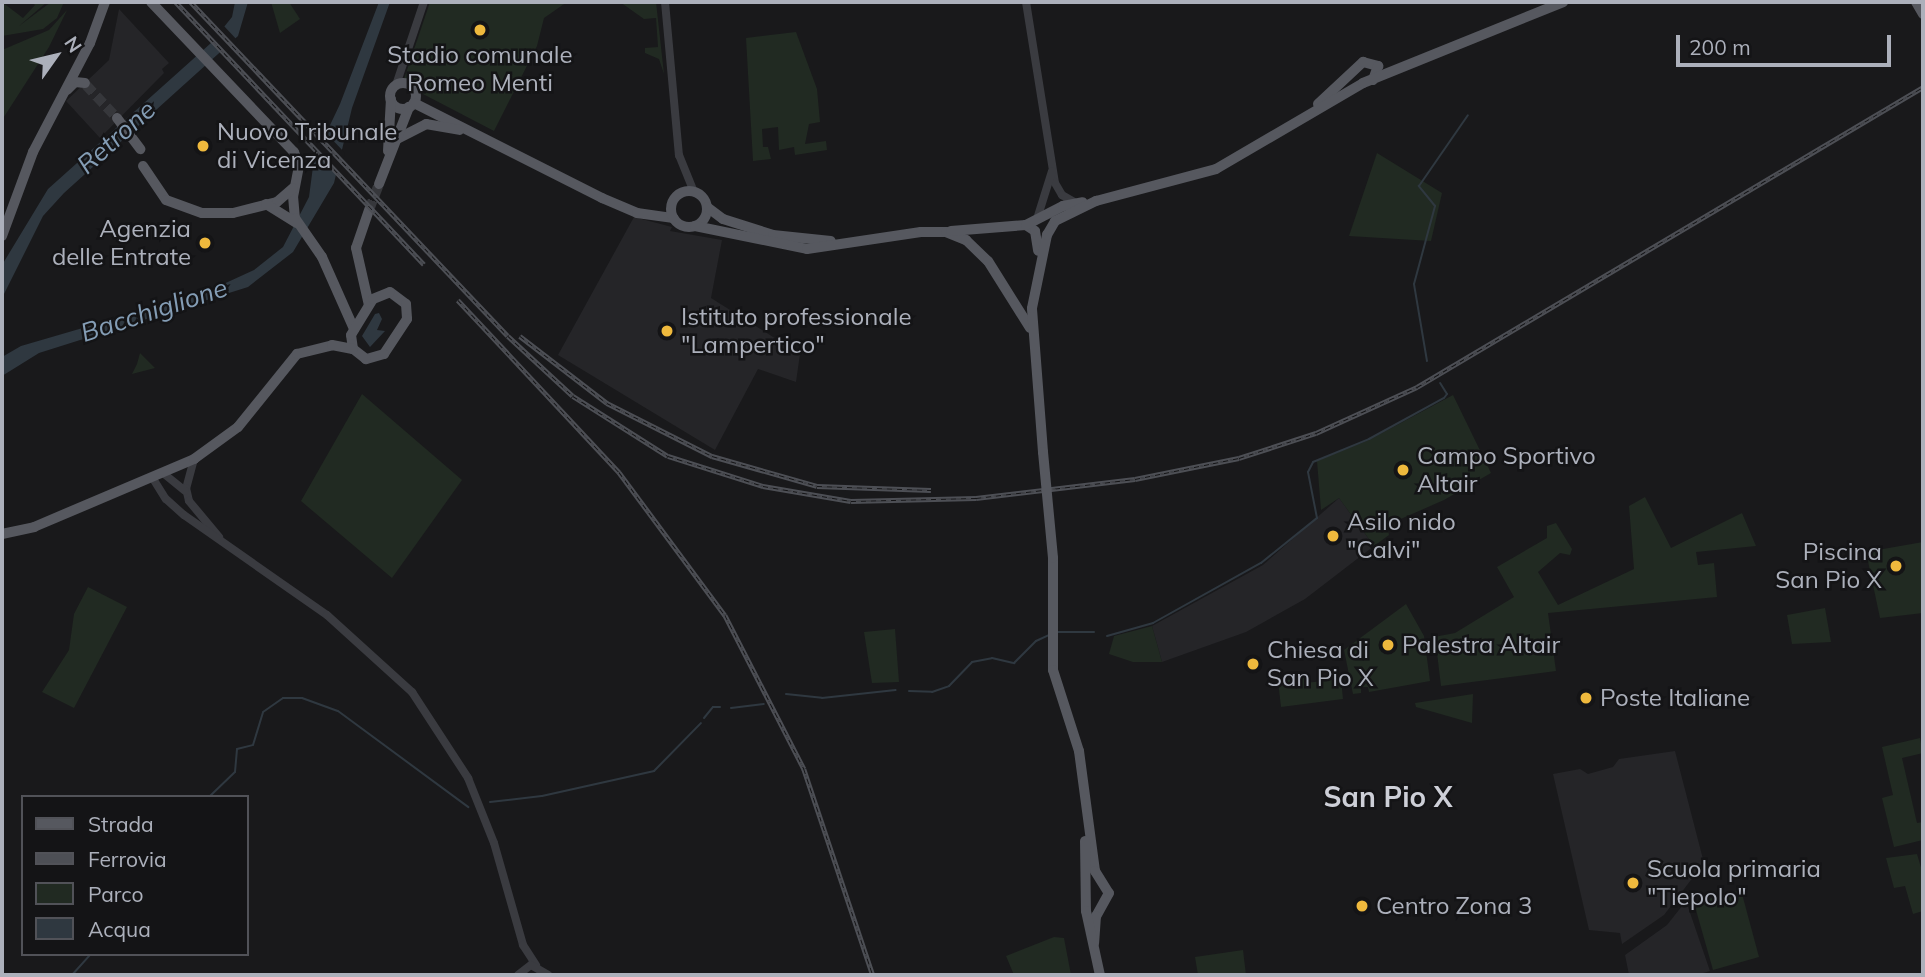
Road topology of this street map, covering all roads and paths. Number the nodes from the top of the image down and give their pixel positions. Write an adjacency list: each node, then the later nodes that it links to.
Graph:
1 (105, 2): 10 (main road)
2 (151, 2): 27 (main road)
3 (424, 2): 14 (street)
4 (665, 2): 28 (street)
5 (1026, 2): 25 (street)
6 (1563, 2): 9 (main road)
7 (1916, 2): 8 (main road)
8 (1923, 14)
9 (1409, 62): 11 (main road); 13 (main road)
10 (80, 65): 15 (main road); 15 (main road)
11 (1378, 66): 12 (main road); 13 (main road)
12 (1359, 67): 13 (main road); 19 (main road)
13 (1371, 80): 19 (main road)
14 (396, 85): 16 (main road); 17 (main road)
15 (65, 92): 42 (main road)
16 (391, 99): 17 (main road); 23 (main road)
17 (412, 105): 20 (main road); 21 (main road)
18 (119, 119): 22 (main road)
19 (1299, 119): 29 (main road)
20 (472, 131): 21 (main road); 35 (main road)
21 (397, 139): 23 (main road)
22 (140, 149)
23 (388, 157): 26 (main road)
24 (143, 166): 30 (main road)
25 (1052, 169): 33 (street); 38 (street)
26 (379, 184)
27 (295, 186): 30 (main road); 37 (main road)
28 (694, 192): 31 (main road); 32 (main road)
29 (1096, 201): 33 (main road); 33 (main road)
30 (266, 204): 37 (main road)
31 (672, 205): 35 (main road); 36 (main road)
32 (707, 207): 39 (main road); 43 (main road)
33 (1067, 208): 38 (main road); 45 (main road)
34 (369, 211): 48 (main road)
35 (655, 215): 36 (main road)
36 (674, 218): 39 (main road)
37 (296, 221): 50 (main road)
38 (1031, 223): 41 (main road); 45 (main road)
39 (695, 226): 43 (main road)
40 (935, 231): 41 (main road); 43 (main road); 44 (main road)
41 (977, 231): 44 (main road)
42 (2, 236)
43 (872, 239)
44 (973, 245): 46 (main road)
45 (1038, 268): 47 (main road)
46 (1003, 280): 47 (main road); 52 (main road)
47 (1034, 282): 52 (main road)
48 (367, 286): 49 (main road); 51 (main road)
49 (382, 293): 51 (main road); 55 (main road)
50 (345, 307): 51 (main road); 53 (main road)
51 (368, 307): 53 (main road)
52 (1031, 331): 61 (main road, bridge)
53 (353, 332): 54 (main road); 55 (main road)
54 (332, 345): 55 (main road); 56 (main road)
55 (353, 349)
56 (194, 459): 57 (main road); 58 (street)
57 (158, 475): 58 (street); 59 (main road); 60 (street)
58 (187, 494): 60 (street)
59 (2, 534)
60 (233, 551): 66 (street)
61 (1085, 813): 62 (main road); 63 (main road)
62 (1102, 884): 63 (main road); 64 (main road)
63 (1087, 897): 64 (main road); 65 (main road)
64 (1099, 907): 65 (main road)
65 (1094, 943): 70 (main road)
66 (523, 945): 67 (street); 68 (street)
67 (536, 965): 68 (street); 69 (street)
68 (519, 973)
69 (548, 975)
70 (1100, 975)

